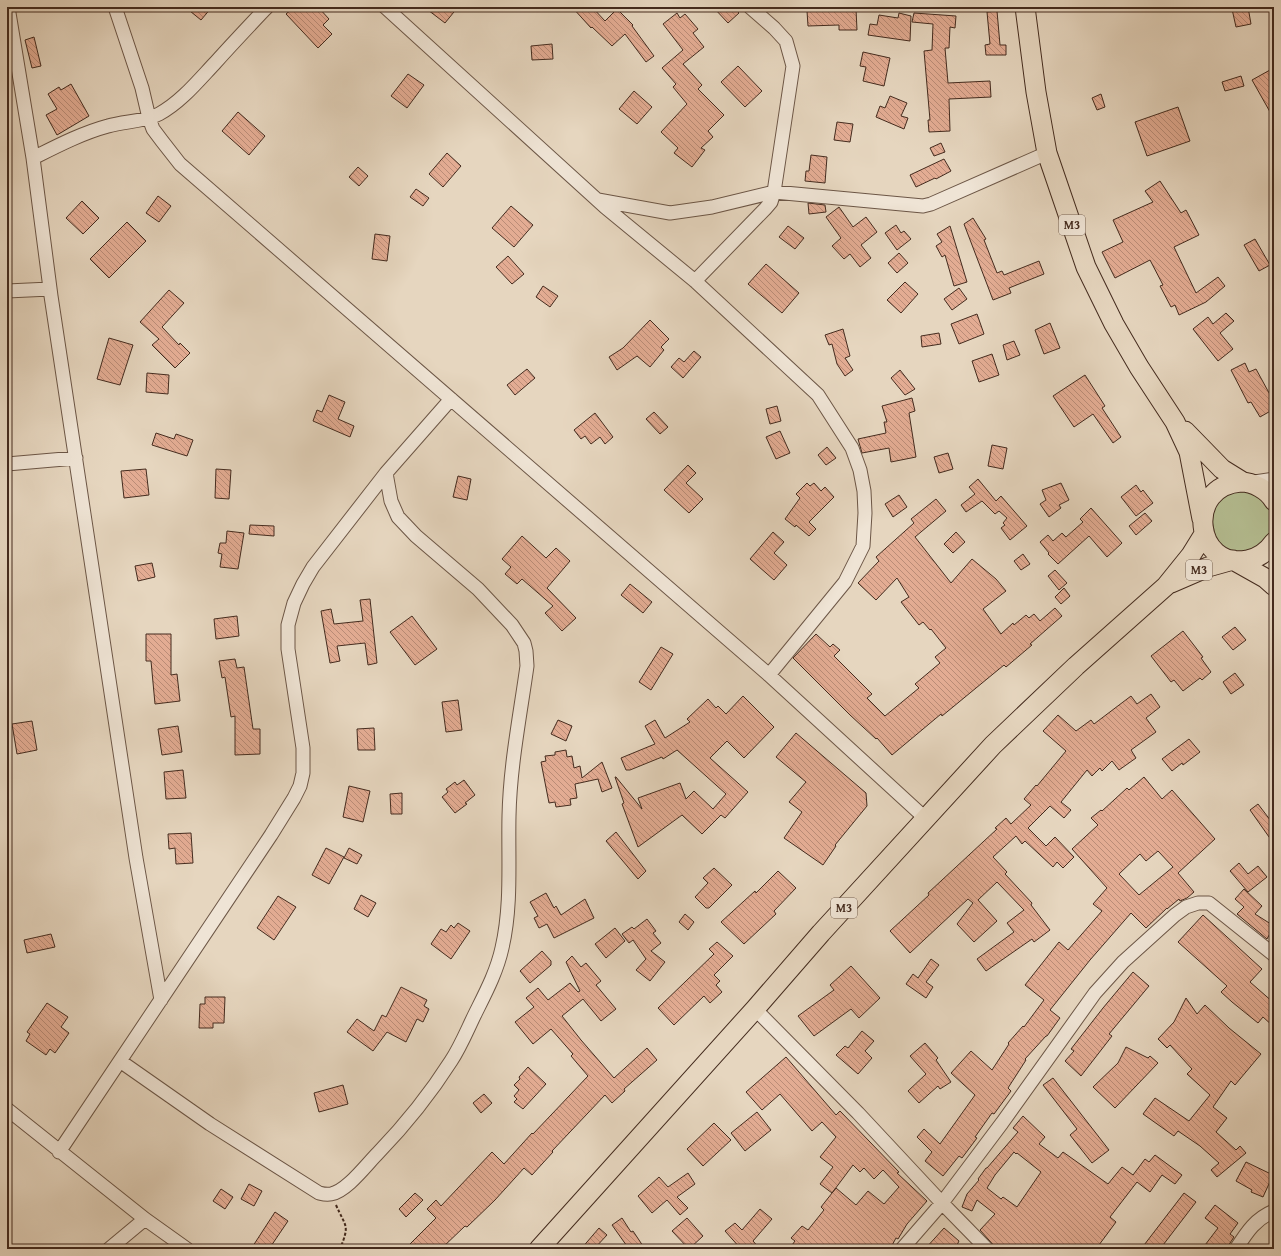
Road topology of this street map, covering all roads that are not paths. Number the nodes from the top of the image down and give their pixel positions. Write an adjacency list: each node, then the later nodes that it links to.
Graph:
1 (8, 7): 9 (street)
2 (116, 7): 7 (street)
3 (267, 7): 7 (street)
4 (385, 7): 11 (street)
5 (750, 7): 10 (street)
6 (1025, 7): 8 (highway, M3)
7 (149, 118): 9 (street); 15 (street)
8 (1047, 153): 10 (street); 16 (highway, M3)
9 (32, 158): 13 (street)
10 (774, 192): 11 (street); 12 (street)
11 (597, 200): 12 (street)
12 (695, 281): 28 (street)
13 (50, 289): 14 (street); 17 (street)
14 (7, 291)
15 (451, 399): 19 (street); 28 (street)
16 (1175, 422): 21 (highway, M3); 23 (highway, M3)
17 (76, 458): 18 (street); 31 (street)
18 (7, 464)
19 (386, 473): 31 (street); 33 (street)
20 (1274, 479): 21 (street)
21 (1245, 482): 22 (highway, M3); 23 (highway, M3)
22 (1274, 500)
23 (1203, 527): 25 (highway, M3); 26 (highway, M3)
24 (1274, 542): 25 (highway, M3)
25 (1233, 560): 26 (highway, M3); 27 (highway)
26 (1166, 586): 29 (highway, M3)
27 (1274, 586)
28 (769, 675): 29 (street)
29 (925, 818): 32 (highway, M3)
30 (1274, 955): 36 (street)
31 (161, 1000): 33 (street)
32 (755, 1009): 36 (street); 41 (highway, M3)
33 (120, 1062): 35 (street)
34 (7, 1109): 35 (street)
35 (59, 1152): 38 (street)
36 (942, 1203): 42 (street); 43 (street)
37 (1274, 1210): 44 (street)
38 (145, 1219): 39 (street); 40 (street)
39 (110, 1249)
40 (187, 1249)
41 (539, 1249)
42 (902, 1249)
43 (988, 1249)
44 (1236, 1249)

